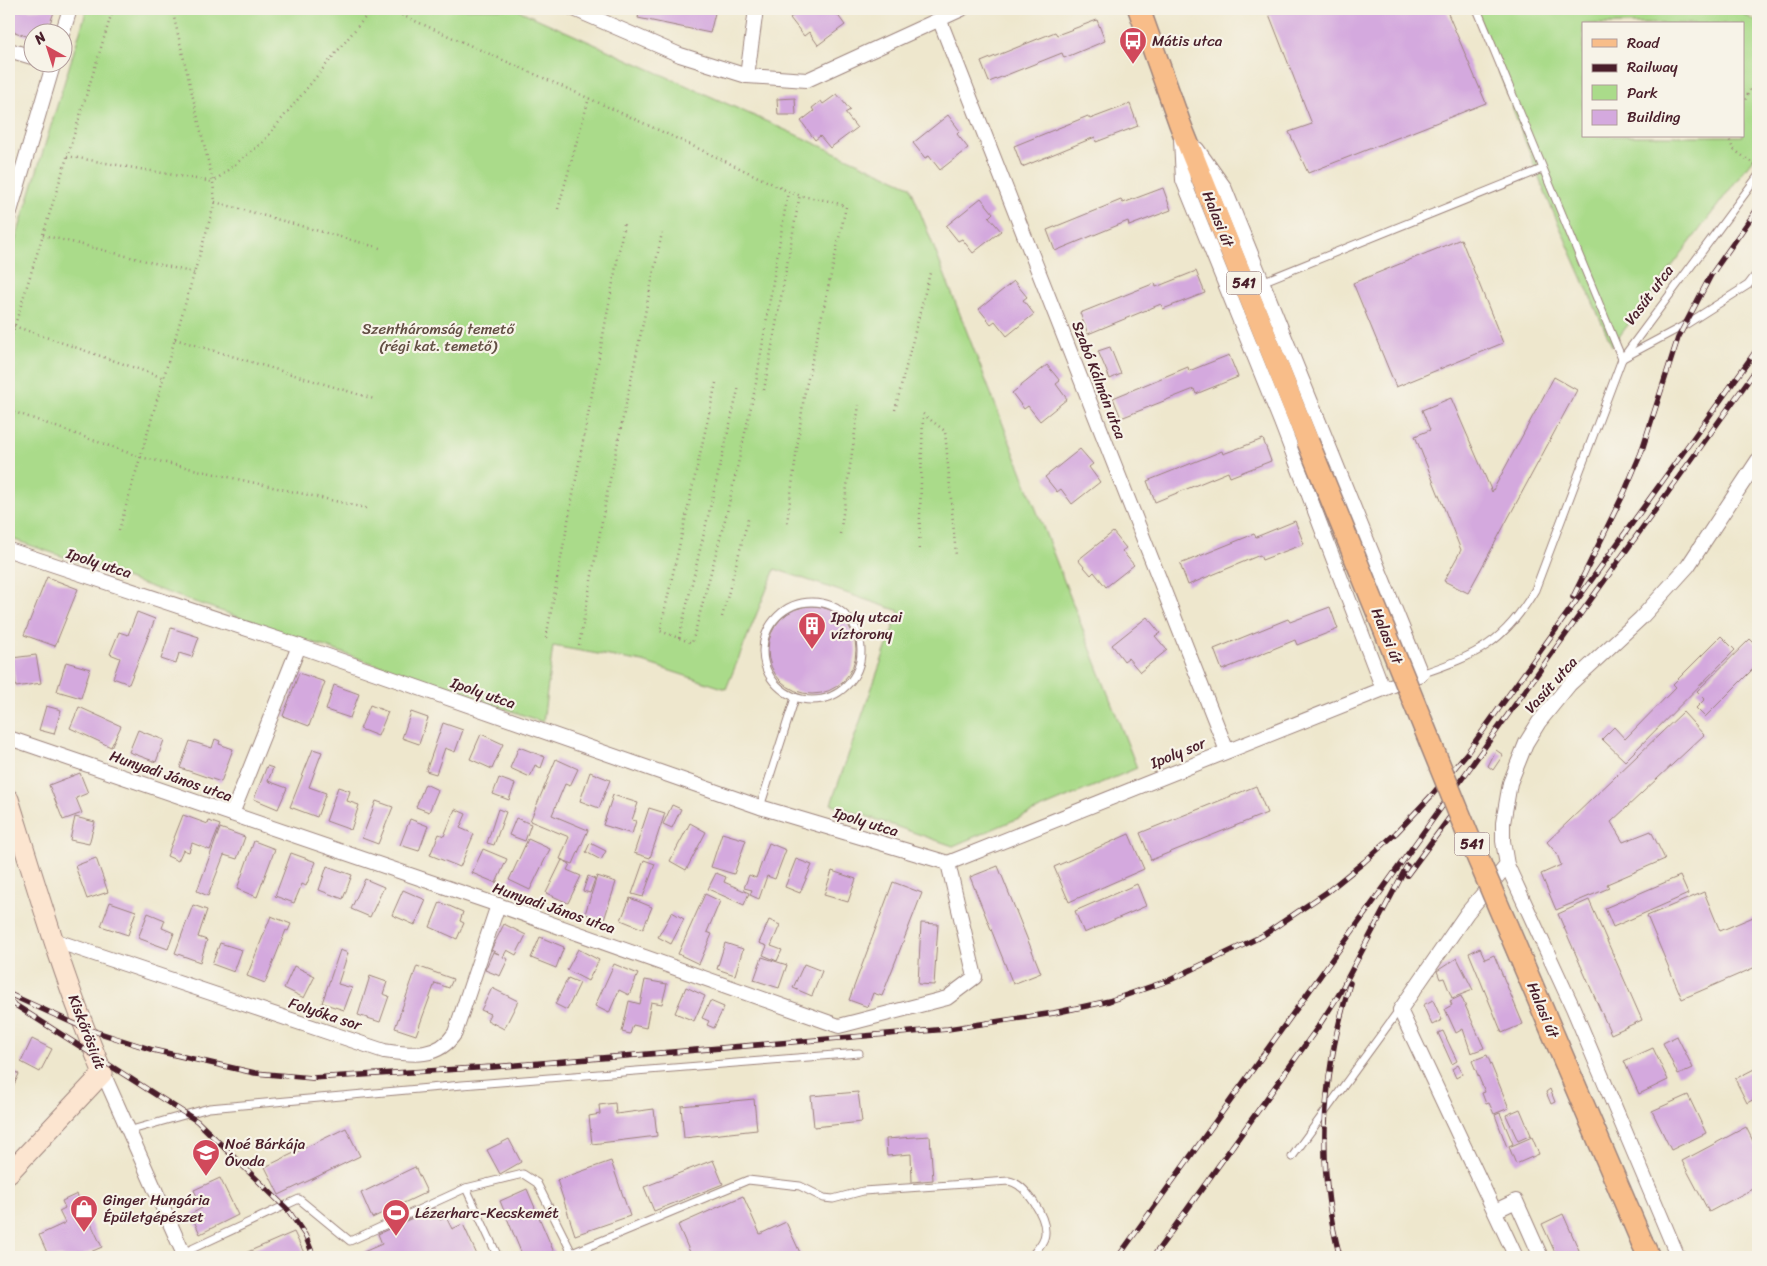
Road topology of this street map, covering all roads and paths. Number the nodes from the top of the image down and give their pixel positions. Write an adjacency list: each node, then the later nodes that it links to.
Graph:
1 (70, 9): 12 (street)
2 (112, 9): 22 (path)
3 (172, 9): 26 (path)
4 (372, 9): 26 (path)
5 (388, 9): 18 (path)
6 (574, 9): 17 (street)
7 (756, 9): 17 (street)
8 (962, 9): 11 (street)
9 (1139, 9): 20 (main road, Halasi út / 541)
10 (1477, 9): 24 (lane)
11 (940, 21): 17 (street); 71 (street, Szabó Kálmán utca)
12 (66, 22)
13 (9, 50): 14 (street)
14 (22, 54)
15 (50, 72): 31 (street)
16 (1758, 74): 19 (path)
17 (747, 76)
18 (589, 98): 27 (path); 30 (path)
19 (1744, 102)
20 (1180, 124): 39 (street); 68 (street); 87 (main road, Halasi út / 541, bridge)
21 (1729, 138): 23 (path)
22 (67, 156): 26 (path); 34 (path)
23 (1758, 167)
24 (1542, 169): 39 (lane); 43 (lane)
25 (1758, 176): 43 (lane, Vasút utca)
26 (213, 182): 29 (path)
27 (788, 192): 28 (path); 64 (path)
28 (800, 194): 47 (path); 56 (path)
29 (214, 202): 35 (path); 37 (path)
30 (558, 209)
31 (9, 215)
32 (624, 224): 63 (path)
33 (662, 233): 65 (path)
34 (42, 235): 37 (path); 40 (path)
35 (380, 248)
36 (1758, 272): 43 (lane)
37 (194, 273): 41 (path)
38 (930, 273): 51 (path)
39 (1261, 282): 67 (street)
40 (14, 326): 42 (path); 44 (path)
41 (175, 339): 44 (path); 48 (path)
42 (9, 344)
43 (1622, 359): 67 (lane, Vasút utca)
44 (164, 378): 52 (path)
45 (716, 383): 64 (path)
46 (739, 386): 64 (path)
47 (764, 390)
48 (374, 400)
49 (859, 405): 58 (path)
50 (9, 410): 52 (path)
51 (895, 410)
52 (140, 457): 54 (path); 57 (path)
53 (1758, 460): 76 (street, Vasút utca)
54 (370, 509)
55 (749, 516): 62 (path)
56 (787, 523)
57 (119, 530)
58 (840, 534)
59 (919, 549): 61 (path)
60 (9, 550): 66 (street, Ipoly utca)
61 (956, 556)
62 (722, 617)
63 (546, 638)
64 (679, 638)
65 (579, 645)
66 (299, 646): 73 (street, Ipoly utca); 74 (street)
67 (1421, 674): 68 (street, Ipoly sor)
68 (1383, 689): 71 (street, Ipoly sor)
69 (795, 698): 69 (lane); 73 (lane)
70 (9, 738): 74 (street, Hunyadi János utca)
71 (1228, 751): 75 (street, Ipoly sor)
72 (9, 800): 78 (street, Kiskőrösi út)
73 (760, 807): 75 (street, Ipoly utca)
74 (232, 814): 77 (street, Hunyadi János utca)
75 (948, 863): 77 (street, Hunyadi János utca)
76 (1507, 865): 79 (street); 93 (street, Halasi út)
77 (498, 905): 78 (street, Folyóka sor)
78 (53, 940): 81 (street, Kiskőrösi út)
79 (1400, 1010): 83 (lane); 86 (street)
80 (859, 1053): 82 (lane)
81 (103, 1073): 82 (street, Kiskőrösi út); 84 (street)
82 (128, 1131): 88 (street, Kiskőrösi út)
83 (1292, 1157)
84 (9, 1174)
85 (466, 1188): 88 (lane); 89 (lane); 90 (lane)
86 (1495, 1211): 91 (street); 92 (street)
87 (1646, 1250)
88 (184, 1255)
89 (498, 1257)
90 (1031, 1257)
91 (1516, 1257)
92 (1541, 1257)
93 (1678, 1257)

